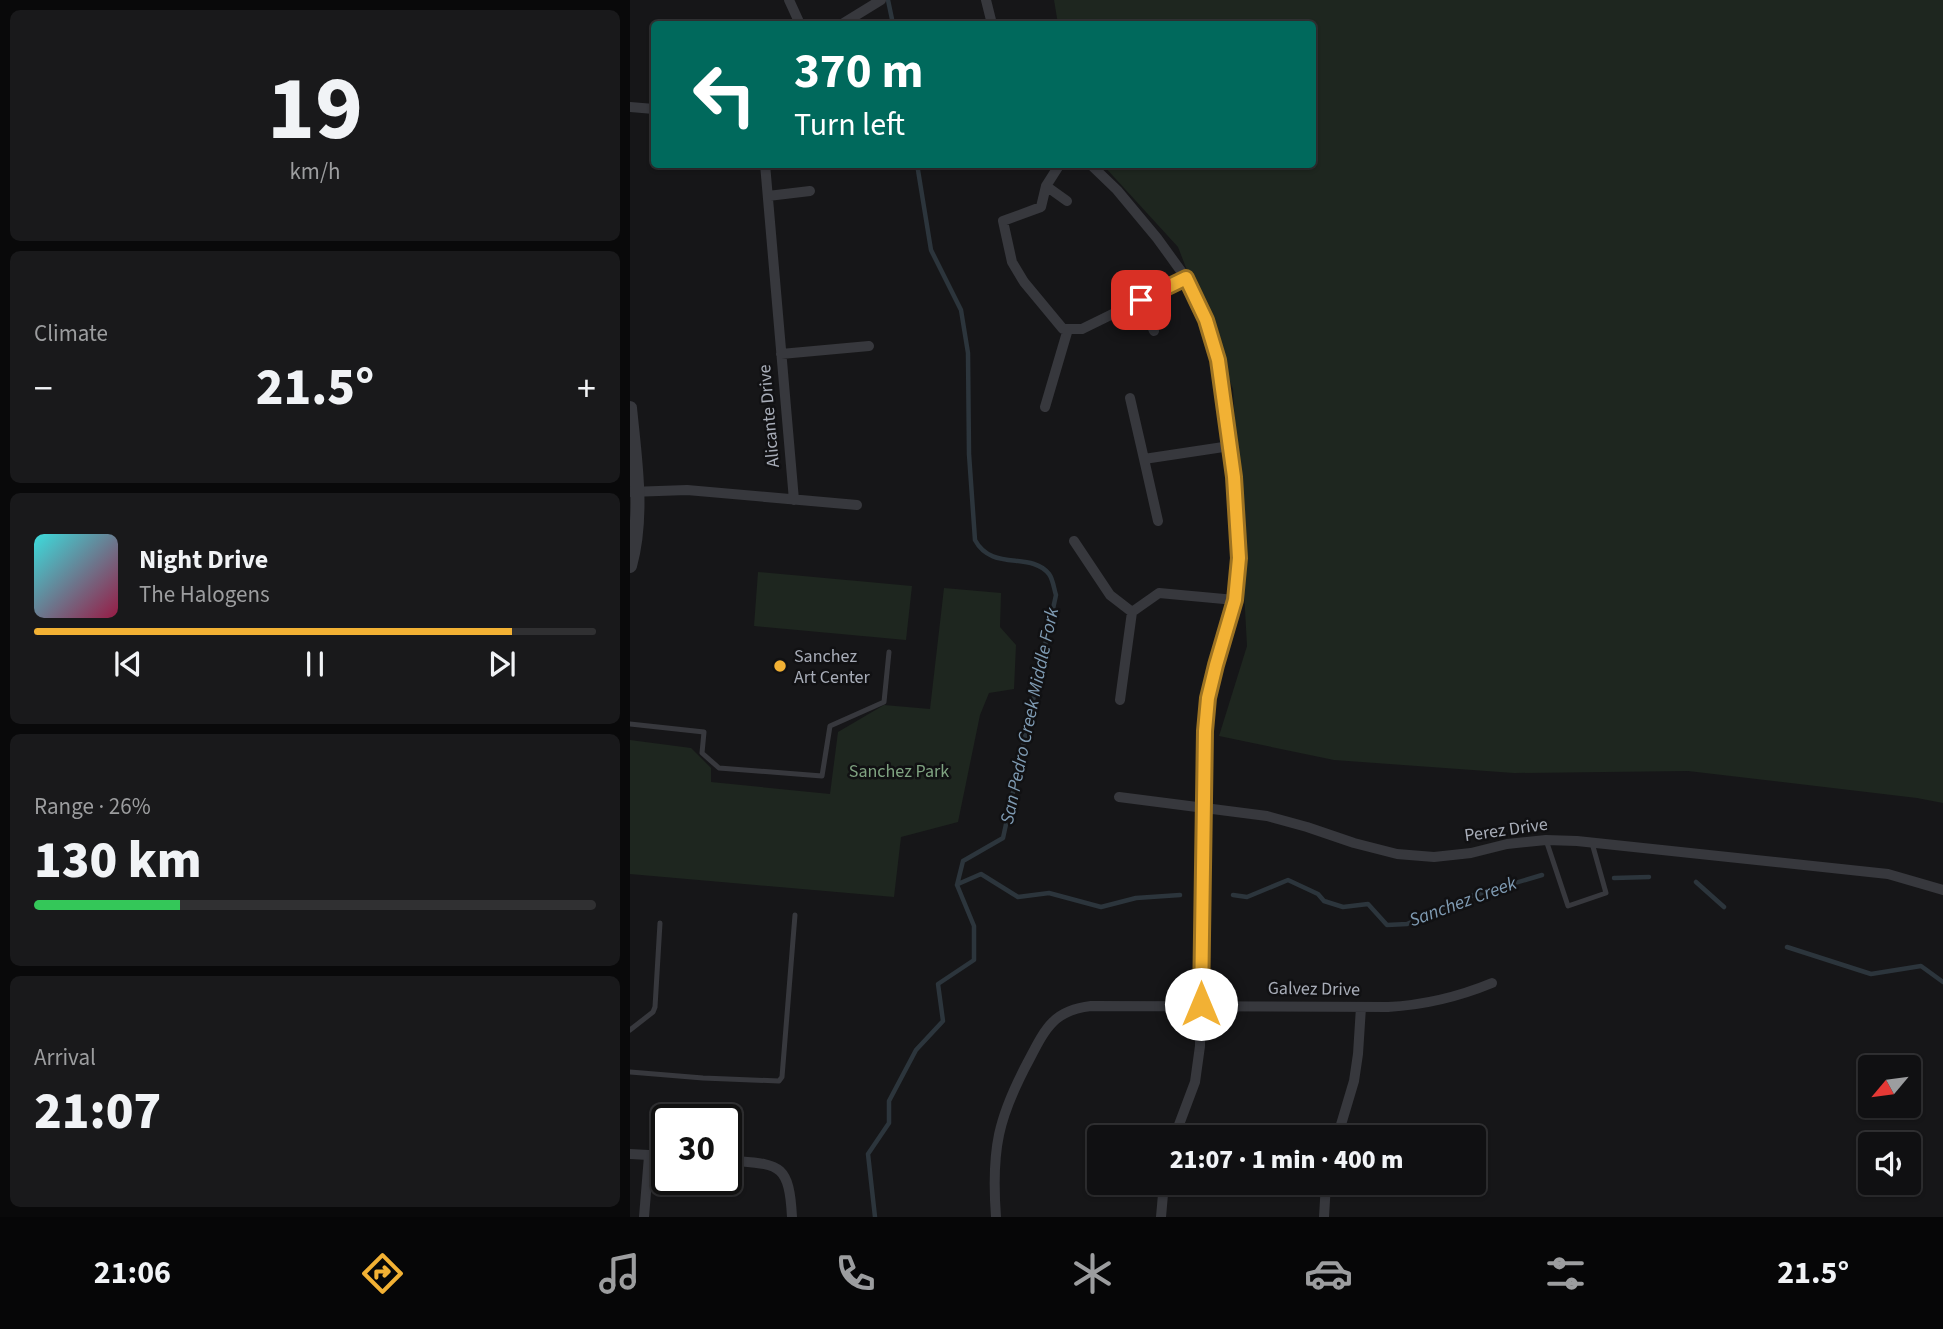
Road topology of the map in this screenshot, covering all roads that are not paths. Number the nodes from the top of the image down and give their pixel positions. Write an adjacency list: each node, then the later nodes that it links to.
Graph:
1 (789, 0): 4 (street)
2 (986, 0): 6 (street)
3 (877, 3): 5 (street)
4 (799, 21)
5 (847, 21)
6 (991, 21)
7 (630, 107): 8 (street)
8 (651, 109)
9 (765, 168): 14 (street, Alicante Drive)
10 (1057, 168): 12 (street)
11 (1094, 168): 16 (street)
12 (1046, 186): 15 (street); 19 (street)
13 (810, 191): 14 (street)
14 (768, 196): 22 (street, Alicante Drive)
15 (1067, 201)
16 (1186, 278): 18 (street); 26 (street)
17 (1129, 282): 18 (street)
18 (1141, 300): 19 (street); 20 (street)
19 (1068, 329): 24 (street)
20 (1154, 331)
21 (869, 346): 22 (street)
22 (781, 354): 29 (street, Alicante Drive)
23 (1130, 398): 27 (street)
24 (1045, 407)
25 (630, 408): 28 (street)
26 (1230, 446): 27 (street); 34 (street)
27 (1144, 460): 31 (street)
28 (633, 492): 29 (street); 33 (street)
29 (794, 500): 30 (street)
30 (857, 505)
31 (1158, 521)
32 (1074, 541): 35 (street)
33 (630, 566)
34 (1235, 600): 35 (street); 40 (street)
35 (1132, 612): 37 (street)
36 (889, 652): 38 (lane)
37 (1120, 700)
38 (630, 724)
39 (1119, 797): 40 (street, Perez Drive)
40 (1202, 807): 41 (street, Perez Drive); 47 (street)
41 (1546, 840): 42 (street, Perez Drive); 42 (lane)
42 (1592, 843): 43 (street, Perez Drive)
43 (1943, 890)
44 (795, 915): 50 (lane)
45 (660, 923): 49 (lane)
46 (1492, 983): 48 (street, Galvez Drive)
47 (1201, 1004): 48 (street, Galvez Drive); 51 (street); 60 (street, Galvez Drive)
48 (1361, 1007): 52 (street)
49 (630, 1030)
50 (630, 1072)
51 (1179, 1125)
52 (1341, 1125)
53 (630, 1154): 54 (street)
54 (649, 1156): 58 (street)
55 (742, 1161): 59 (street)
56 (1163, 1195): 61 (street)
57 (1325, 1195): 62 (street)
58 (644, 1217)
59 (792, 1217)
60 (996, 1217)
61 (1161, 1217)
62 (1324, 1217)

